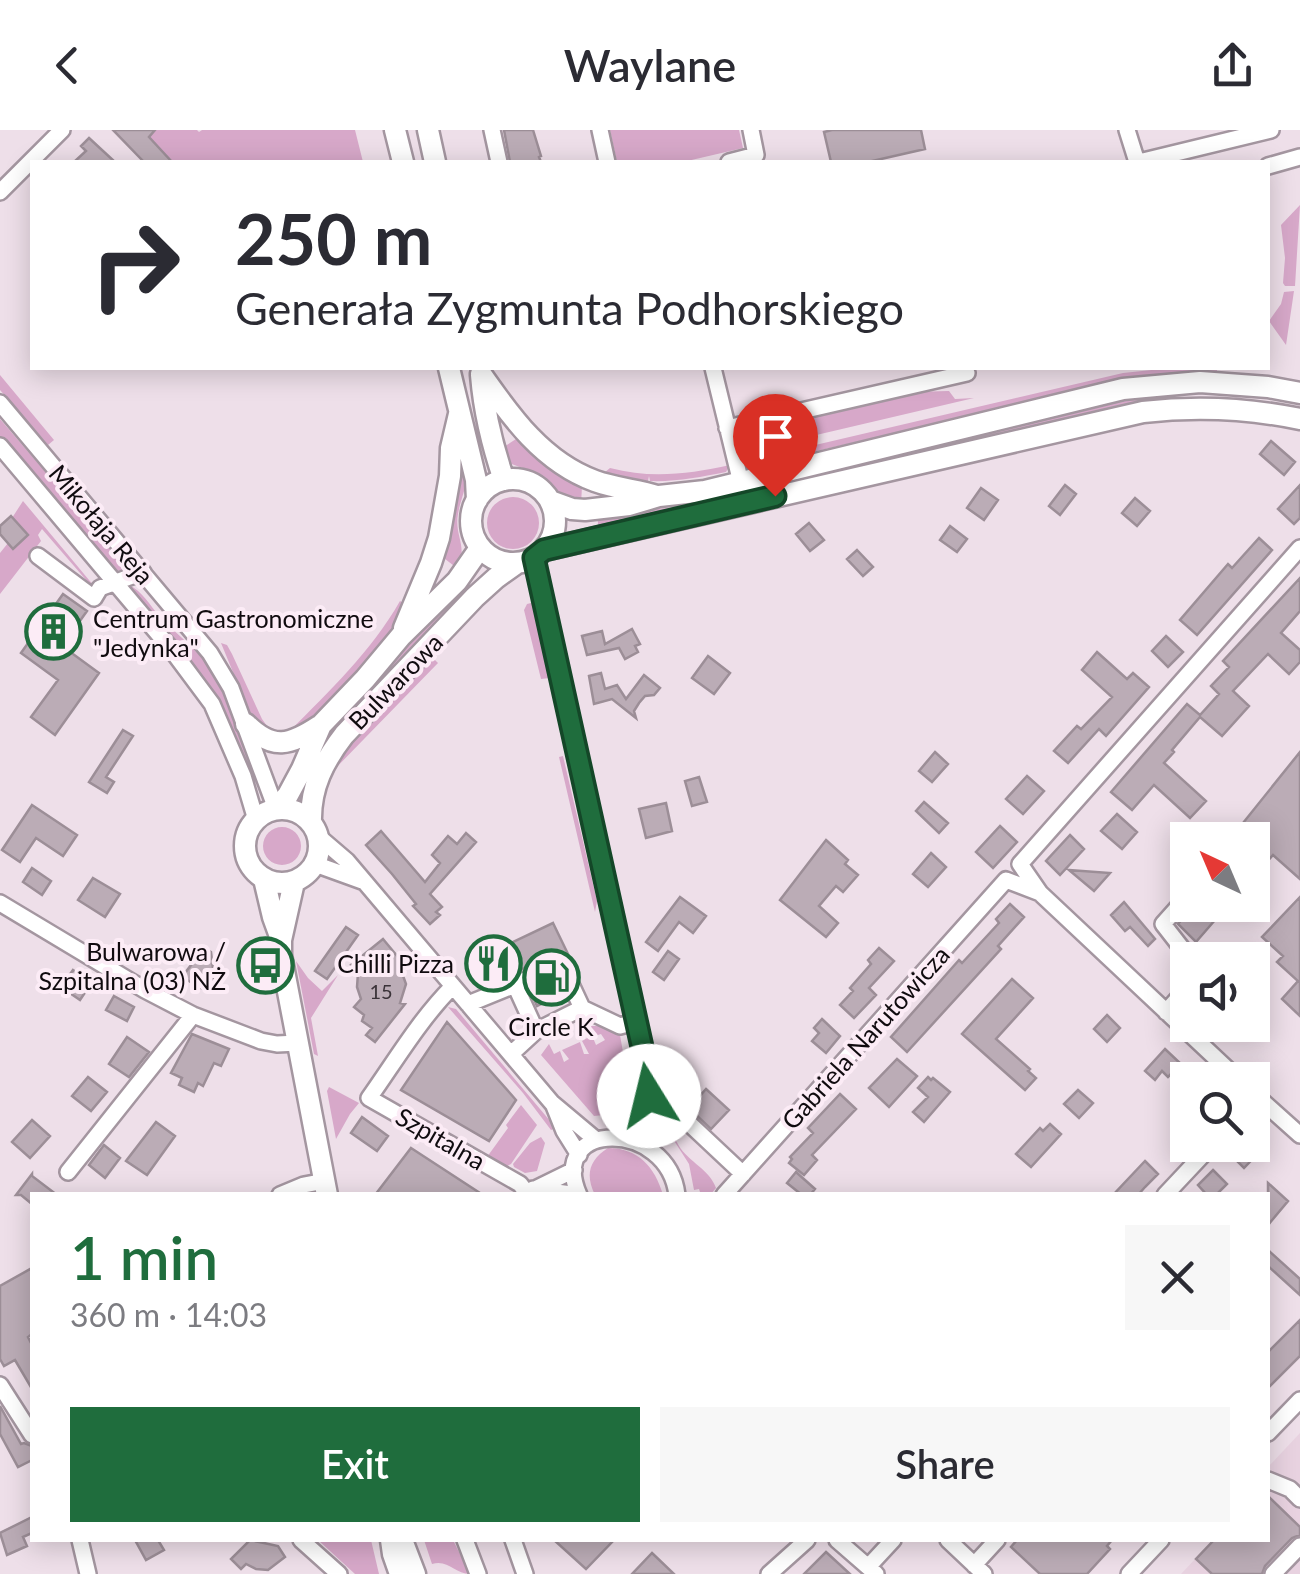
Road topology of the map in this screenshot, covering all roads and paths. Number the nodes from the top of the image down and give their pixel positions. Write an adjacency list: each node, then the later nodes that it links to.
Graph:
1 (62, 130): 10 (street)
2 (396, 130): 11 (main road)
3 (428, 130): 12 (main road)
4 (492, 130): 13 (street)
5 (600, 130): 14 (street)
6 (750, 130): 15 (street)
7 (1127, 130): 16 (street)
8 (1271, 130): 17 (street)
9 (1300, 158): 19 (street)
10 (32, 160)
11 (403, 160)
12 (436, 160)
13 (499, 160)
14 (608, 160)
15 (737, 160)
16 (1137, 160)
17 (1146, 160)
18 (30, 162): 20 (street)
19 (1270, 166)
20 (0, 192)
21 (449, 370): 27 (main road)
22 (713, 370): 29 (street)
23 (480, 371): 31 (main road); 33 (main road)
24 (967, 373): 29 (street)
25 (1300, 393): 32 (main road)
26 (0, 402): 40 (street, Mikołaja Reja)
27 (459, 414): 34 (main road); 42 (main road)
28 (1299, 414): 39 (main road)
29 (727, 428): 32 (street)
30 (0, 446): 41 (street, Mikołaja Reja)
31 (504, 480): 34 (main road); 35 (main road)
32 (741, 482): 33 (main road)
33 (659, 496): 35 (main road)
34 (477, 500): 36 (main road)
35 (550, 501): 39 (main road)
36 (480, 548): 39 (main road); 42 (main road, Bulwarowa)
37 (1300, 548): 52 (street)
38 (38, 556): 41 (street)
39 (532, 557): 47 (main road, Bulwarowa); 64 (street)
40 (143, 572): 41 (street); 43 (street, Mikołaja Reja)
41 (114, 581): 46 (street, Mikołaja Reja)
42 (401, 636): 44 (main road, Bulwarowa)
43 (246, 724): 44 (main road); 45 (street, Mikołaja Reja)
44 (321, 725): 45 (main road, Bulwarowa)
45 (276, 809): 46 (main road); 47 (main road)
46 (256, 820): 49 (main road)
47 (315, 829): 48 (main road); 50 (street)
48 (315, 864): 50 (street); 51 (main road)
49 (264, 879): 51 (main road); 55 (main road)
50 (362, 881): 58 (street)
51 (294, 882): 55 (main road)
52 (1040, 892): 62 (street); 78 (street, Gabriela Narutowicza)
53 (0, 903): 63 (street)
54 (1170, 915): 56 (street)
55 (282, 940): 66 (main road)
56 (1177, 942)
57 (514, 985): 59 (street); 61 (street); 65 (street)
58 (452, 986): 59 (street); 81 (street, Szpitalna)
59 (468, 1004): 67 (street)
60 (1170, 1007): 62 (street)
61 (582, 1008): 64 (street); 65 (street)
62 (1166, 1012): 68 (street)
63 (194, 1015): 66 (street); 77 (street)
64 (635, 1022): 69 (street)
65 (536, 1031): 67 (street)
66 (298, 1043): 79 (main road)
67 (510, 1054): 70 (street)
68 (1220, 1062)
69 (649, 1096): 74 (street); 78 (street)
70 (552, 1103): 73 (street); 75 (street)
71 (1270, 1110): 72 (street)
72 (1300, 1135)
73 (595, 1139): 74 (street); 75 (street)
74 (646, 1148): 83 (street)
75 (576, 1162): 81 (street); 82 (street)
76 (1196, 1162): 85 (street)
77 (68, 1172)
78 (743, 1174): 84 (street, Gabriela Narutowicza)
79 (326, 1188): 80 (street)
80 (287, 1192)
81 (527, 1192)
82 (579, 1192)
83 (675, 1192)
84 (727, 1192)
85 (1167, 1192)
86 (0, 1385): 88 (street)
87 (1300, 1400): 89 (street)
88 (30, 1432)
89 (1270, 1432)
90 (1270, 1481): 91 (street)
91 (1300, 1499)
92 (80, 1542): 107 (street)
93 (304, 1542): 108 (street)
94 (392, 1542): 109 (main road)
95 (403, 1542): 110 (main road)
96 (465, 1542): 111 (street)
97 (514, 1542): 112 (street)
98 (804, 1542): 113 (street)
99 (839, 1542): 106 (street)
100 (893, 1542): 106 (street)
101 (950, 1542): 105 (street)
102 (997, 1542): 105 (street)
103 (1156, 1542): 114 (street)
104 (1300, 1546): 115 (street)
105 (979, 1569)
106 (872, 1570)
107 (88, 1574)
108 (339, 1574)
109 (400, 1574)
110 (415, 1574)
111 (478, 1574)
112 (526, 1574)
113 (770, 1574)
114 (1129, 1574)
115 (1274, 1574)

